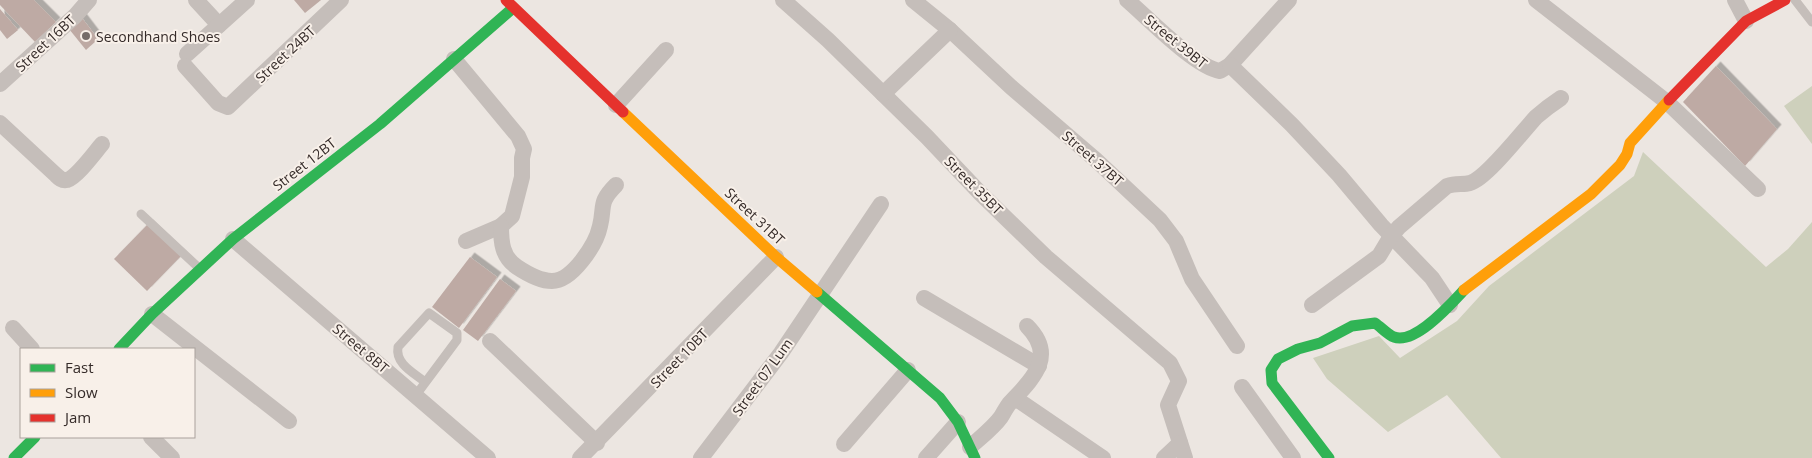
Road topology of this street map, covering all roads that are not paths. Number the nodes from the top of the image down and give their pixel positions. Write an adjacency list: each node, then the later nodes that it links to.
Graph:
1 (89, 0): 21 (street, Street 16BT)
2 (196, 0): 16 (street)
3 (247, 0): 16 (street)
4 (341, 0): 16 (street, Street 24BT)
5 (783, 0): 22 (street, Street 35BT)
6 (913, 0): 17 (street, Street 37BT)
7 (1127, 0): 20 (street, Street 39BT)
8 (1289, 0): 20 (street)
9 (1536, 0): 24 (street)
10 (1735, 0): 14 (street)
11 (1785, 0): 14 (street)
12 (1795, 0): 15 (lane)
13 (510, 4): 19 (street, Street 12BT); 25 (street, Street 31BT)
14 (1746, 21): 24 (street)
15 (1812, 22)
16 (220, 25)
17 (950, 30): 22 (street); 46 (street, Street 37BT)
18 (666, 50): 25 (street)
19 (454, 60): 32 (street); 34 (street, Street 12BT)
20 (1230, 65): 33 (street)
21 (0, 84)
22 (883, 94): 60 (street, Street 35BT)
23 (1561, 98): 33 (street)
24 (1666, 102): 29 (street); 41 (street)
25 (616, 105): 36 (street, Street 31BT)
26 (0, 123): 27 (street)
27 (102, 144)
28 (616, 185): 32 (street)
29 (1758, 189)
30 (881, 204): 38 (street, Street 07 Lum)
31 (141, 214): 37 (lane)
32 (501, 226): 35 (street)
33 (1391, 236): 40 (street); 41 (street)
34 (233, 239): 37 (street, Street 12BT); 52 (street, Street 8BT)
35 (466, 241)
36 (776, 257): 38 (street, Street 31BT); 58 (street, Street 10BT)
37 (201, 269): 42 (street, Street 12BT)
38 (820, 294): 50 (street, Street 31BT); 62 (street, Street 07 Lum)
39 (924, 298): 49 (street)
40 (1312, 305)
41 (1450, 305): 71 (street)
42 (152, 314): 48 (street, Street 12BT); 54 (street)
43 (1028, 326): 49 (street)
44 (13, 328): 47 (street)
45 (490, 341): 58 (street)
46 (1237, 346)
47 (31, 348)
48 (120, 348)
49 (1039, 366): 53 (street)
50 (908, 370): 55 (street, Street 31BT); 59 (street)
51 (1242, 387): 70 (street)
52 (421, 388): 52 (lane); 65 (street, Street 8BT)
53 (1015, 398): 61 (street); 68 (street)
54 (289, 421)
55 (958, 422): 61 (street, Street 31BT); 67 (street)
56 (34, 438): 63 (street)
57 (152, 438): 64 (street)
58 (597, 443): 66 (street, Street 10BT)
59 (844, 444)
60 (1182, 450): 69 (street)
61 (973, 452)
62 (706, 456)
63 (14, 458)
64 (172, 458)
65 (488, 458)
66 (580, 458)
67 (926, 458)
68 (1103, 458)
69 (1164, 458)
70 (1293, 458)
71 (1329, 458)

